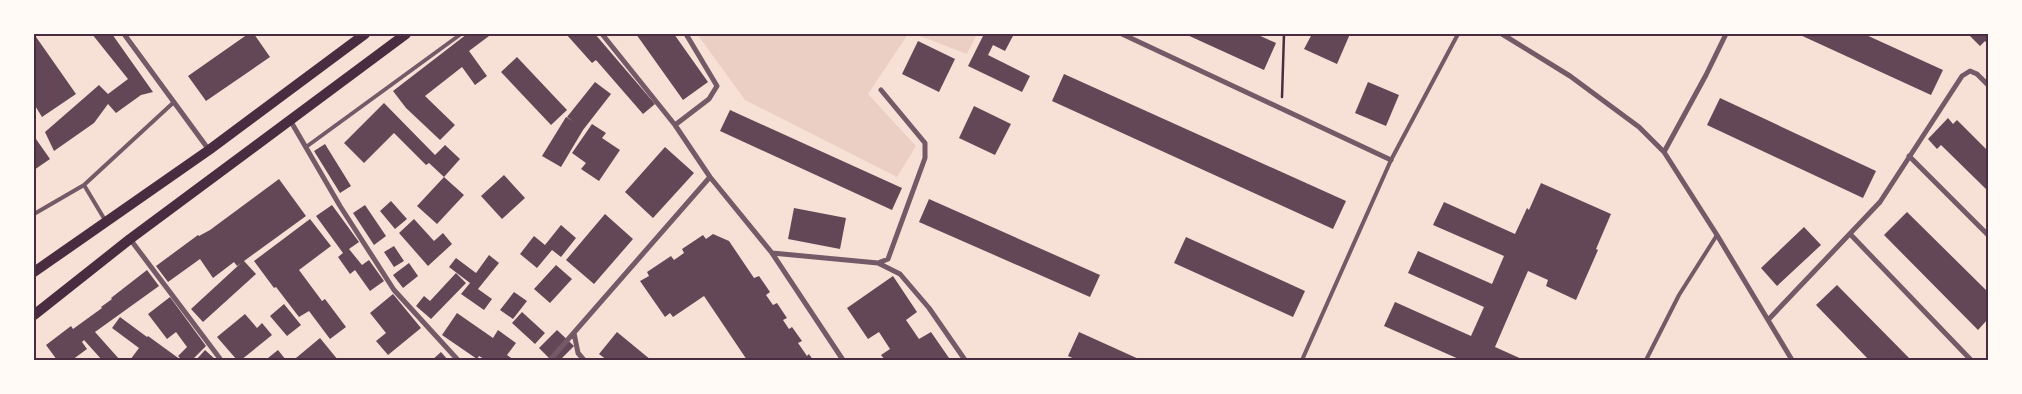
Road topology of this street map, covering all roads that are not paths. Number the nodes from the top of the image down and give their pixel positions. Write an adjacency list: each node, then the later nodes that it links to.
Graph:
1 (124, 34): 13 (street)
2 (365, 34): 17 (main road)
3 (406, 34): 14 (main road)
4 (461, 34): 16 (lane)
5 (602, 34): 15 (street)
6 (686, 34): 15 (street)
7 (1122, 34): 20 (street)
8 (1458, 34): 20 (lane)
9 (1502, 34): 18 (street)
10 (1726, 34): 18 (street)
11 (1988, 85): 19 (street)
12 (881, 90): 30 (street)
13 (174, 102): 17 (street); 22 (lane)
14 (290, 120): 16 (street); 28 (main road)
15 (675, 125): 21 (street)
16 (306, 147): 35 (street)
17 (209, 150): 24 (main road)
18 (1664, 152): 25 (street)
19 (1909, 156): 26 (street); 27 (street)
20 (1391, 160): 41 (lane)
21 (710, 176): 29 (street); 34 (street)
22 (84, 185): 23 (lane); 24 (lane)
23 (34, 214)
24 (106, 222): 31 (main road)
25 (1717, 235): 33 (street); 42 (lane)
26 (1851, 235): 33 (street); 44 (street)
27 (1988, 235)
28 (130, 239): 32 (main road); 36 (street)
29 (772, 253): 30 (street); 39 (street)
30 (878, 263): 40 (street)
31 (34, 272)
32 (34, 315)
33 (1768, 320): 43 (street)
34 (574, 333): 37 (street); 38 (street)
35 (458, 359)
36 (222, 360)
37 (550, 360)
38 (584, 360)
39 (844, 360)
40 (965, 360)
41 (1302, 360)
42 (1646, 360)
43 (1792, 360)
44 (1971, 360)

